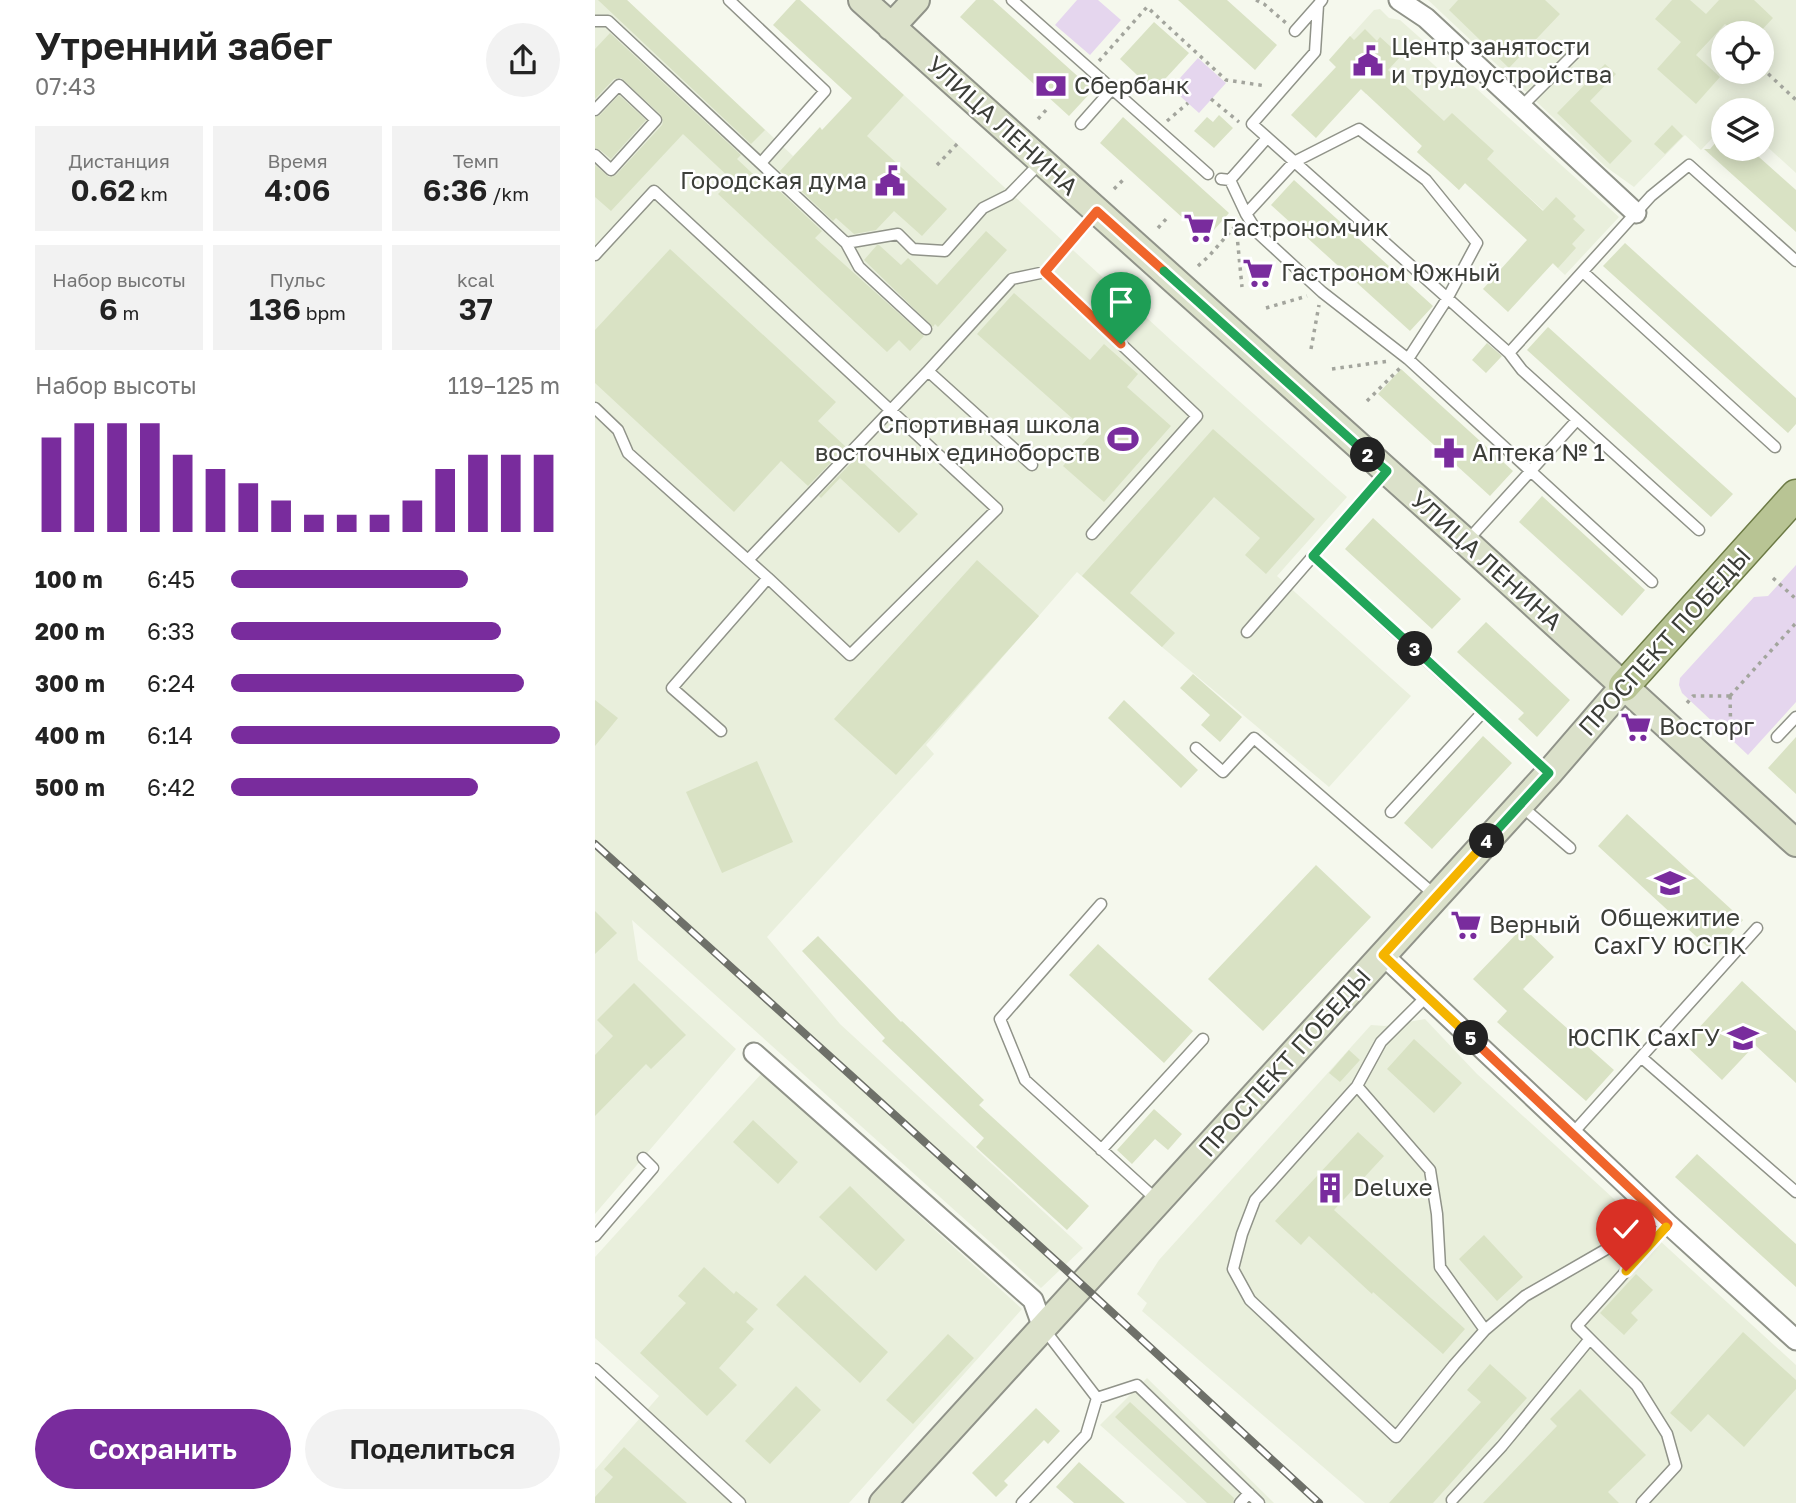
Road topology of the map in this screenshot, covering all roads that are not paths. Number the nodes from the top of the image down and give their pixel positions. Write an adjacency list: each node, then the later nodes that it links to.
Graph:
1 (729, 0): 19 (lane)
2 (862, 0): 8 (main road, УЛИЦА ЛЕНИНА)
3 (916, 0): 8 (main road)
4 (1012, 0): 11 (lane)
5 (1399, 0): 12 (street)
6 (1320, 2): 9 (lane); 15 (lane)
7 (595, 21): 19 (lane)
8 (891, 27): 17 (main road, УЛИЦА ЛЕНИНА)
9 (1295, 31)
10 (1576, 52): 12 (lane)
11 (1112, 89): 14 (lane); 20 (lane)
12 (1521, 107): 22 (street)
13 (595, 110): 16 (lane)
14 (1081, 124)
15 (1267, 138): 18 (lane); 23 (lane)
16 (595, 155)
17 (1041, 161): 21 (main road, УЛИЦА ЛЕНИНА); 24 (lane)
18 (1294, 162): 23 (lane); 29 (lane); 29 (lane)
19 (761, 163): 24 (lane)
20 (1208, 174)
21 (1097, 211): 27 (lane); 39 (main road, УЛИЦА ЛЕНИНА)
22 (1636, 213): 26 (lane); 28 (lane)
23 (1246, 214): 32 (lane)
24 (846, 243): 30 (lane)
25 (595, 255): 35 (lane)
26 (1796, 261)
27 (1045, 272): 33 (lane); 43 (lane)
28 (1583, 272): 31 (lane); 37 (lane)
29 (1447, 299): 31 (lane); 32 (lane)
30 (926, 329)
31 (1509, 353): 36 (lane)
32 (1408, 359): 40 (lane)
33 (928, 371): 35 (lane); 38 (lane)
34 (595, 408): 46 (lane)
35 (891, 410): 46 (lane); 47 (lane)
36 (1577, 420): 40 (lane); 42 (lane)
37 (1775, 447)
38 (1032, 465)
39 (1387, 471): 44 (main road, УЛИЦА ЛЕНИНА); 45 (lane)
40 (1530, 471): 44 (lane); 48 (lane)
41 (1796, 495): 50 (main road, ПРОСПЕКТ ПОБЕДЫ)
42 (1699, 530)
43 (1092, 534)
44 (1466, 542): 50 (main road, УЛИЦА ЛЕНИНА)
45 (1313, 556): 49 (lane); 51 (lane)
46 (748, 560): 47 (lane)
47 (768, 578): 53 (lane)
48 (1652, 583)
49 (1247, 632)
50 (1624, 686): 56 (main road, ПРОСПЕКТ ПОБЕДЫ); 59 (main road, УЛИЦА ЛЕНИНА)
51 (1483, 712): 56 (lane); 58 (lane)
52 (1796, 717): 54 (lane)
53 (721, 731)
54 (1777, 737)
55 (1196, 748): 61 (lane)
56 (1549, 773): 57 (main road, ПРОСПЕКТ ПОБЕДЫ)
57 (1520, 804): 60 (lane); 61 (main road, ПРОСПЕКТ ПОБЕДЫ)
58 (1391, 812)
59 (1796, 843)
60 (1570, 848)
61 (1436, 896): 64 (main road, ПРОСПЕКТ ПОБЕДЫ)
62 (1101, 905): 71 (lane)
63 (1757, 928): 68 (lane)
64 (1383, 955): 65 (street); 74 (main road, ПРОСПЕКТ ПОБЕДЫ)
65 (1427, 996): 69 (lane); 70 (street)
66 (1203, 1039): 71 (lane)
67 (754, 1053): 78 (street)
68 (1641, 1057): 70 (lane); 73 (lane)
69 (1357, 1086): 79 (lane); 79 (lane)
70 (1573, 1134): 75 (street)
71 (1101, 1150): 74 (lane)
72 (643, 1158): 77 (lane)
73 (1796, 1192)
74 (1158, 1201): 78 (main road, ПРОСПЕКТ ПОБЕДЫ)
75 (1652, 1209): 76 (street); 79 (lane)
76 (1668, 1224): 80 (lane); 81 (street)
77 (595, 1236)
78 (1043, 1328): 83 (lane); 87 (main road, ПРОСПЕКТ ПОБЕДЫ)
79 (1485, 1330)
80 (1590, 1340): 85 (lane); 91 (lane)
81 (1796, 1340)
82 (595, 1369): 86 (lane)
83 (1097, 1398): 84 (lane); 88 (lane)
84 (1248, 1493): 89 (lane); 90 (lane)
85 (1452, 1500)
86 (740, 1503)
87 (883, 1503)
88 (1022, 1503)
89 (1240, 1503)
90 (1259, 1503)
91 (1642, 1503)

